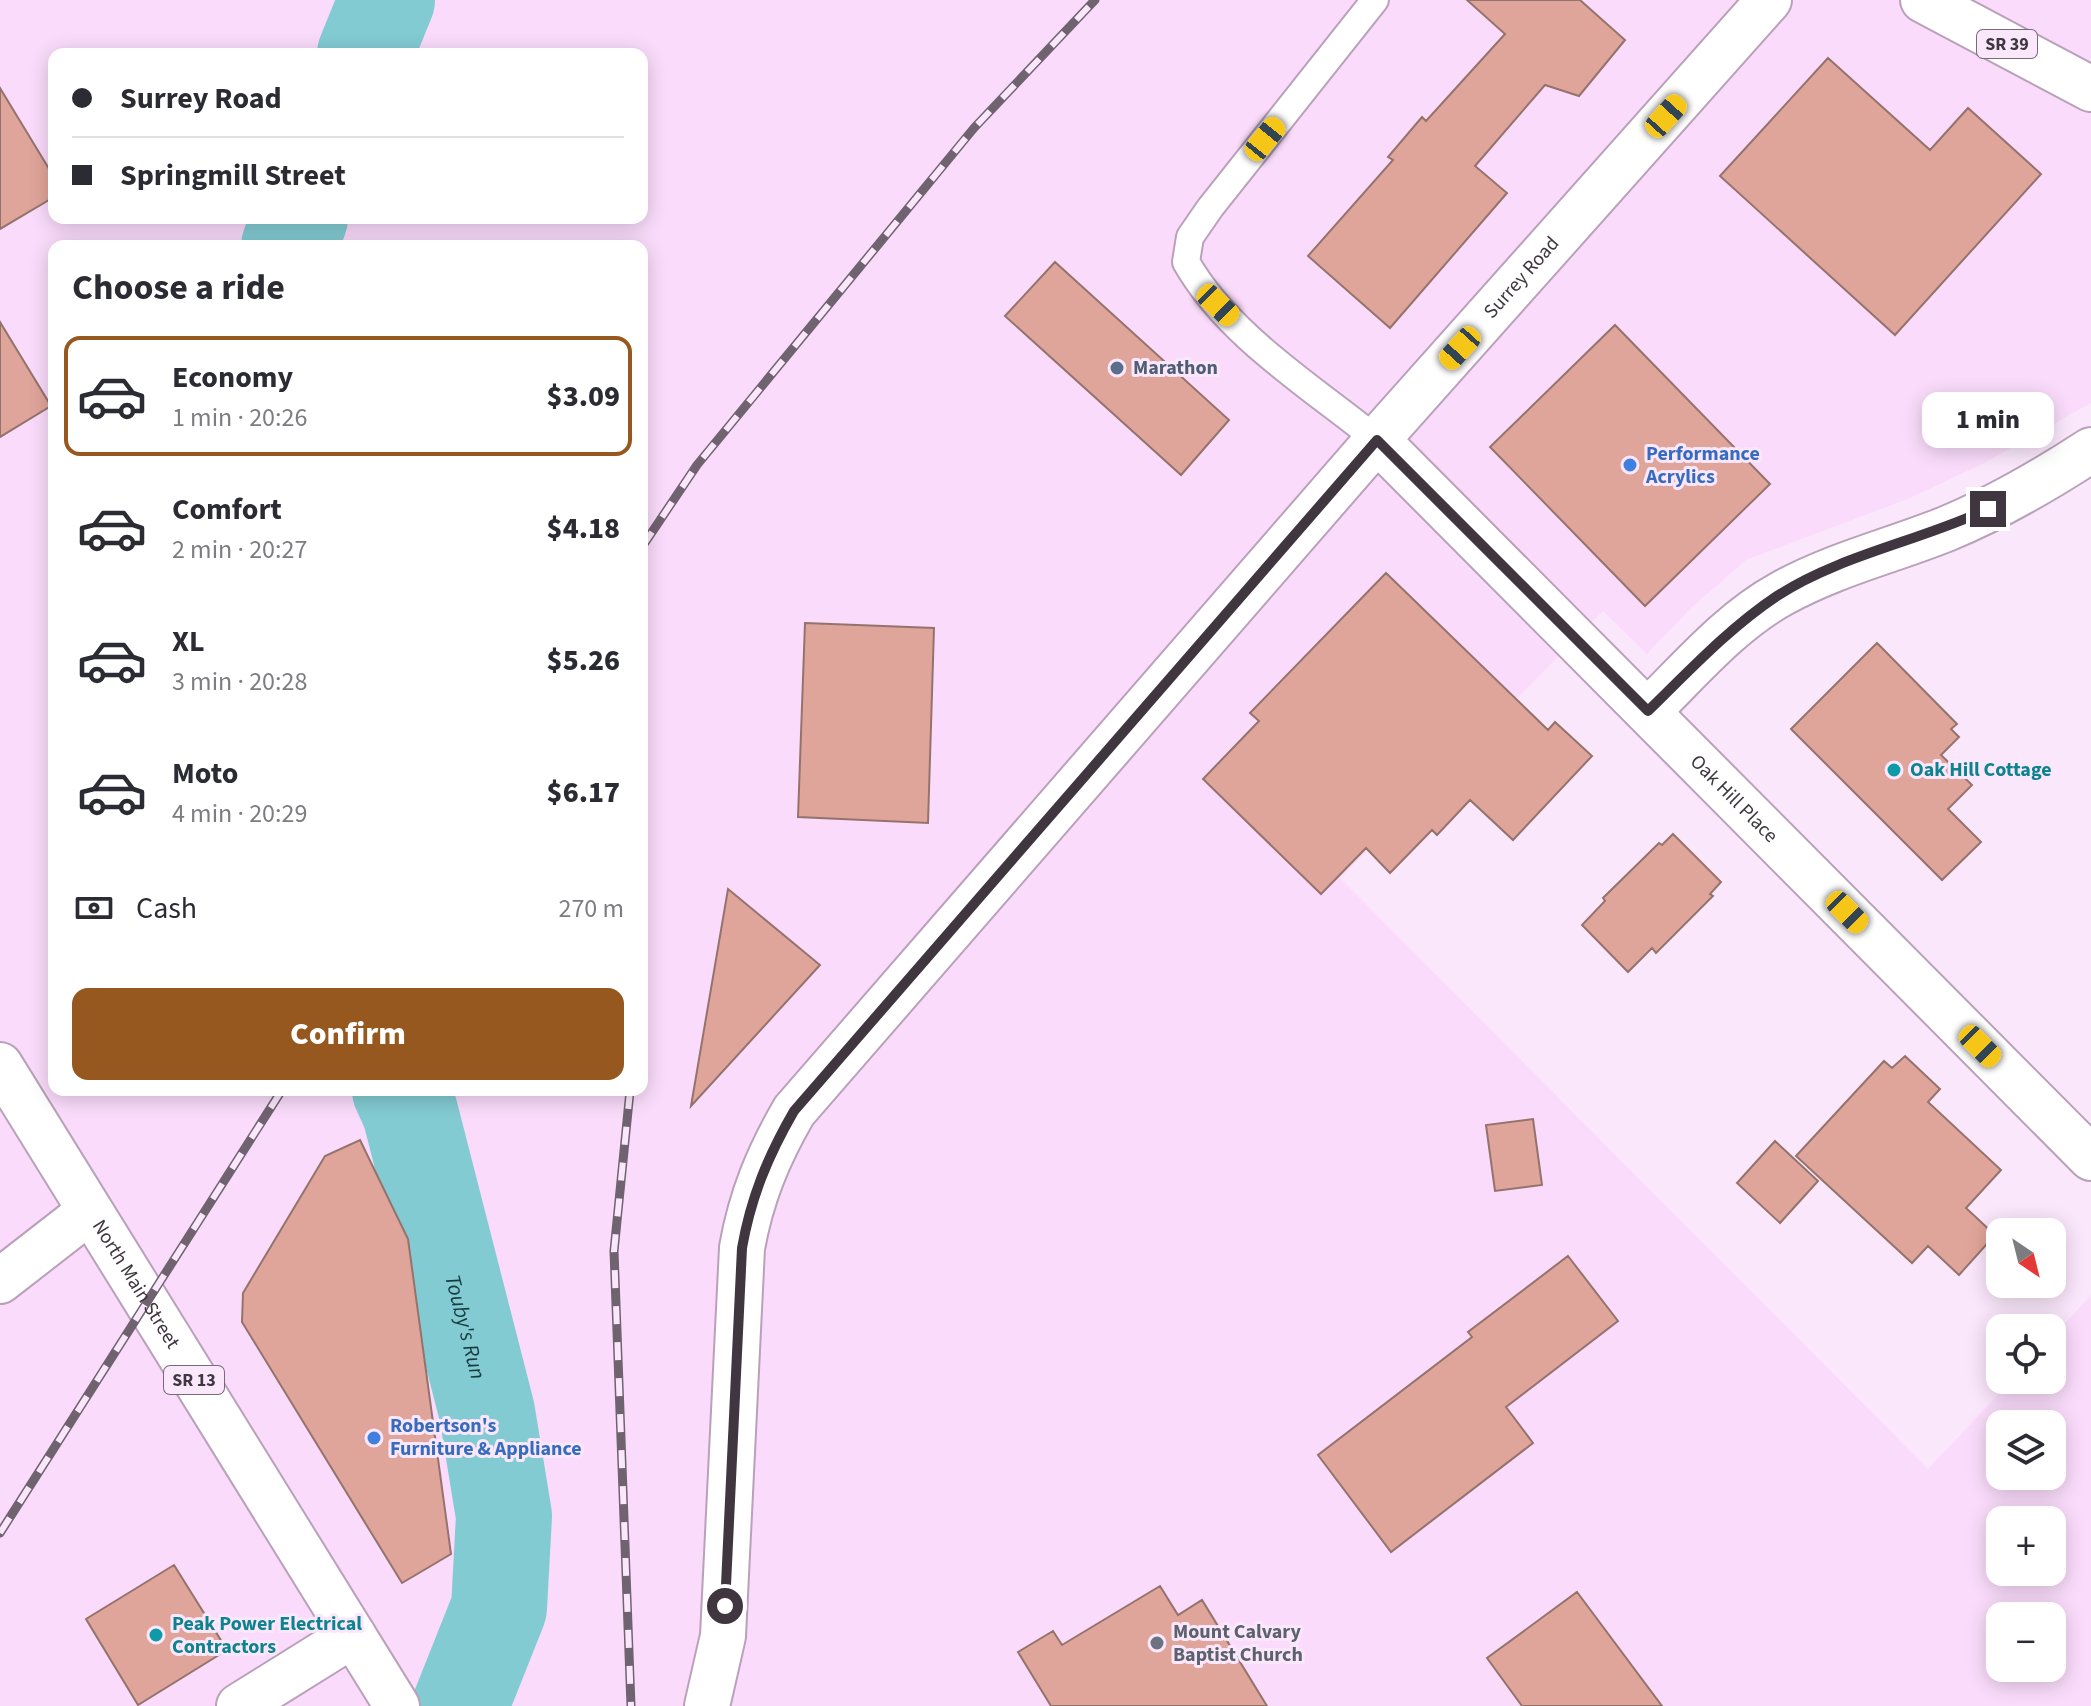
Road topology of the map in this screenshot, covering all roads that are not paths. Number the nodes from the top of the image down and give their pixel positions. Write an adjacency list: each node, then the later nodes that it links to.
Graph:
1 (1375, 0): 5 (lane)
2 (1769, 0): 5 (main road, Surrey Road)
3 (1923, 0): 4 (main road, SR 39)
4 (2091, 89)
5 (1377, 440): 7 (main road, Oak Hill Place); 15 (main road, Surrey Road)
6 (2091, 450): 7 (main road)
7 (1648, 711): 9 (main road, Oak Hill Place)
8 (0, 1065): 10 (main road, North Main Street / SR 13)
9 (2091, 1158)
10 (90, 1211): 11 (main road); 12 (main road, North Main Street / SR 13)
11 (0, 1281)
12 (353, 1635): 13 (main road, North Main Street / SR 13); 14 (main road)
13 (393, 1700)
14 (239, 1706)
15 (707, 1706)

